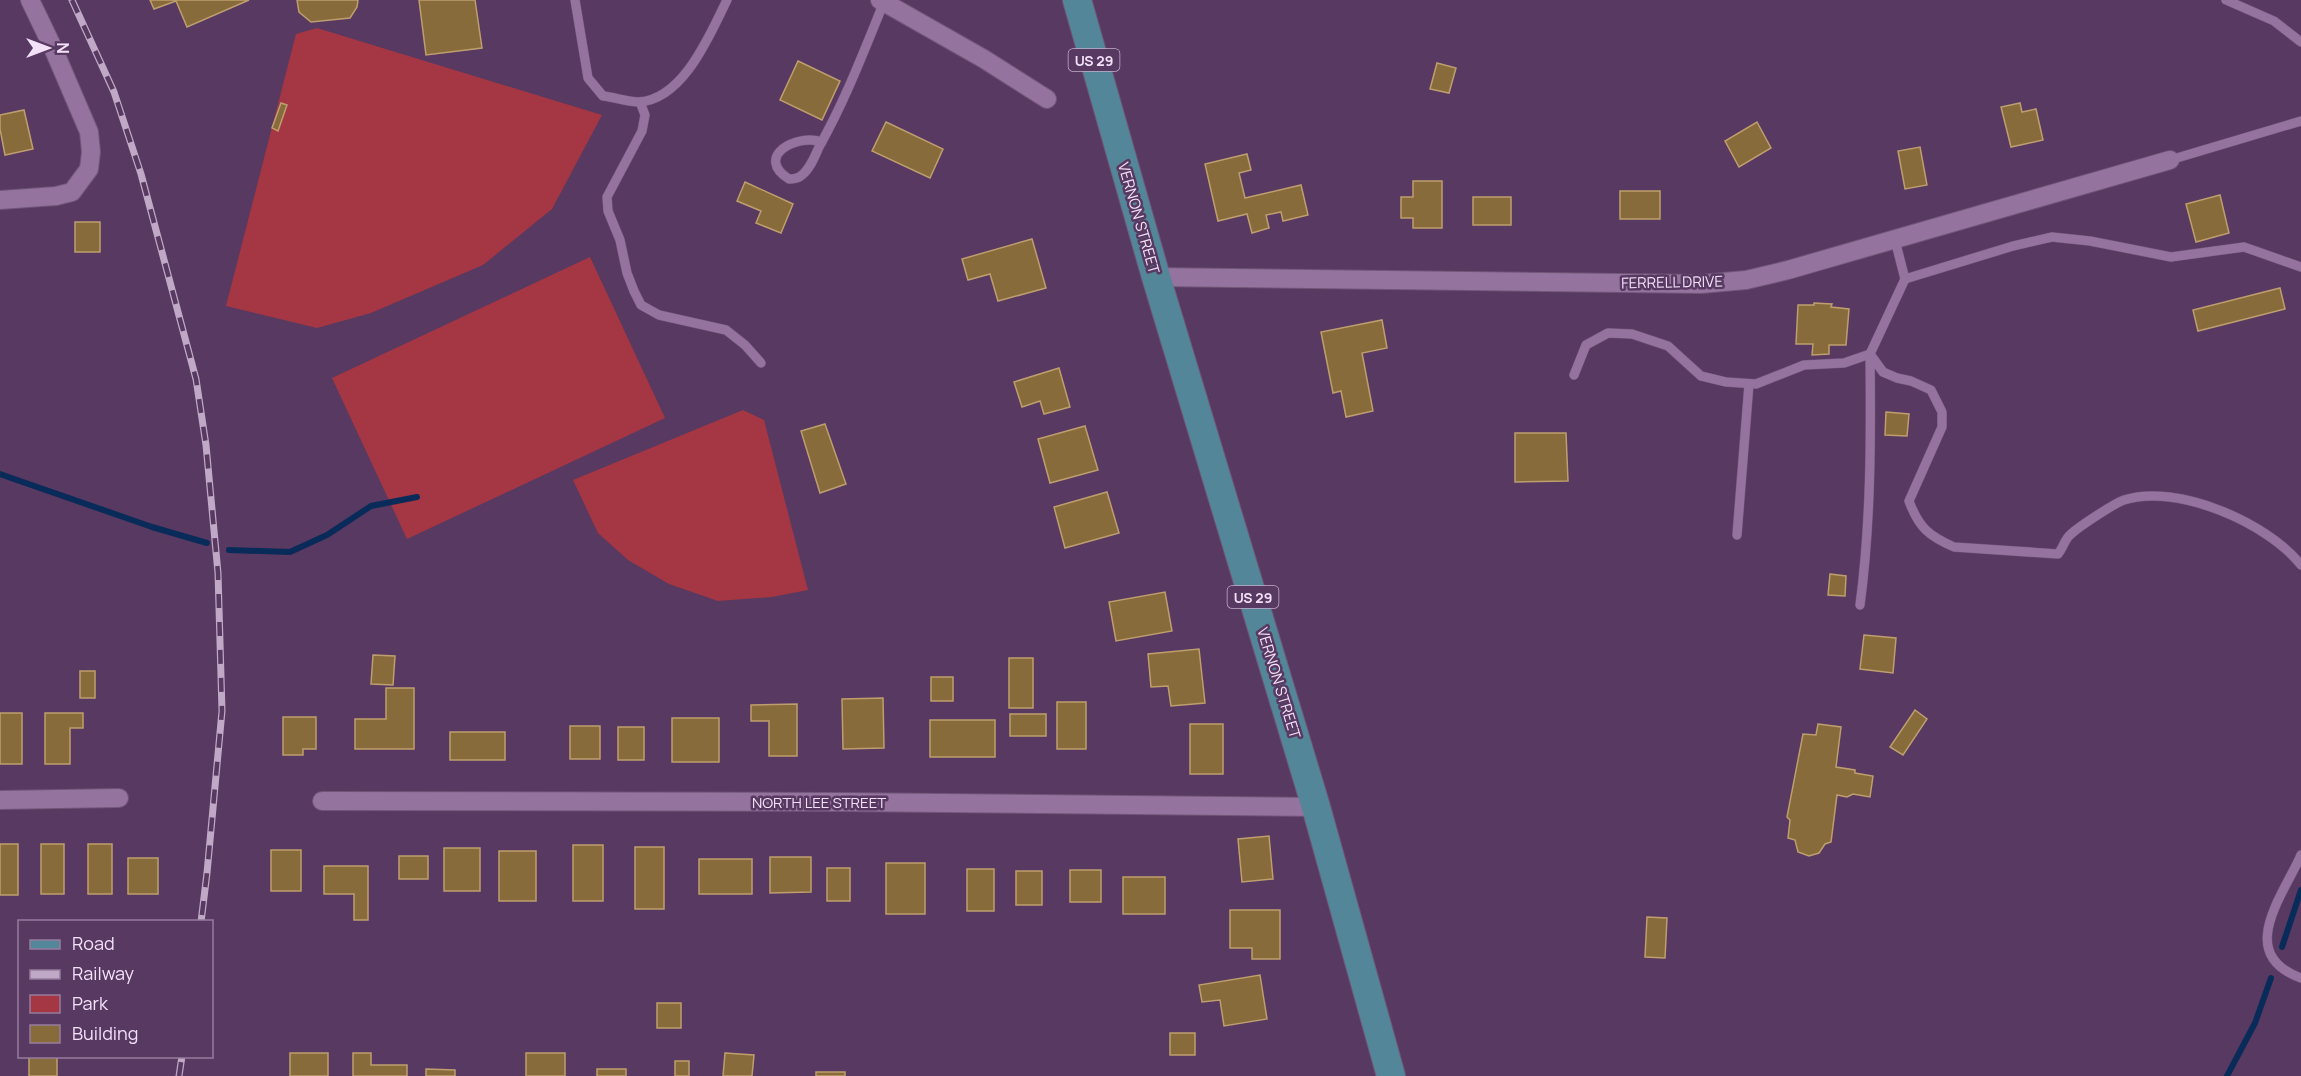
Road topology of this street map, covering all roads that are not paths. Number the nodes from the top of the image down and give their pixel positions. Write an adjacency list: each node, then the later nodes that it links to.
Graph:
1 (30, 0): 13 (street)
2 (727, 0): 9 (lane)
3 (1077, 0): 16 (main road, VERNON STREET / US 29)
4 (2226, 0): 7 (lane)
5 (882, 1): 8 (street); 11 (lane)
6 (576, 3): 9 (lane)
7 (2301, 42)
8 (1047, 99)
9 (640, 102): 19 (lane)
10 (2301, 122): 12 (lane)
11 (822, 142): 11 (lane)
12 (2170, 160): 14 (street, FERRELL DRIVE)
13 (0, 200)
14 (1895, 240): 16 (street, FERRELL DRIVE); 17 (lane)
15 (2301, 267): 17 (lane)
16 (1156, 277): 28 (main road, VERNON STREET / US 29)
17 (1905, 279): 18 (lane)
18 (1870, 354): 21 (lane); 23 (lane); 24 (lane)
19 (761, 363)
20 (1574, 375): 21 (lane)
21 (1749, 384): 22 (lane)
22 (1737, 535)
23 (2301, 565)
24 (1860, 604)
25 (119, 798): 26 (street)
26 (0, 800)
27 (322, 801): 28 (street, NORTH LEE STREET)
28 (1316, 807): 31 (main road, VERNON STREET / US 29)
29 (2301, 855): 30 (lane)
30 (2301, 978)
31 (1391, 1076)

